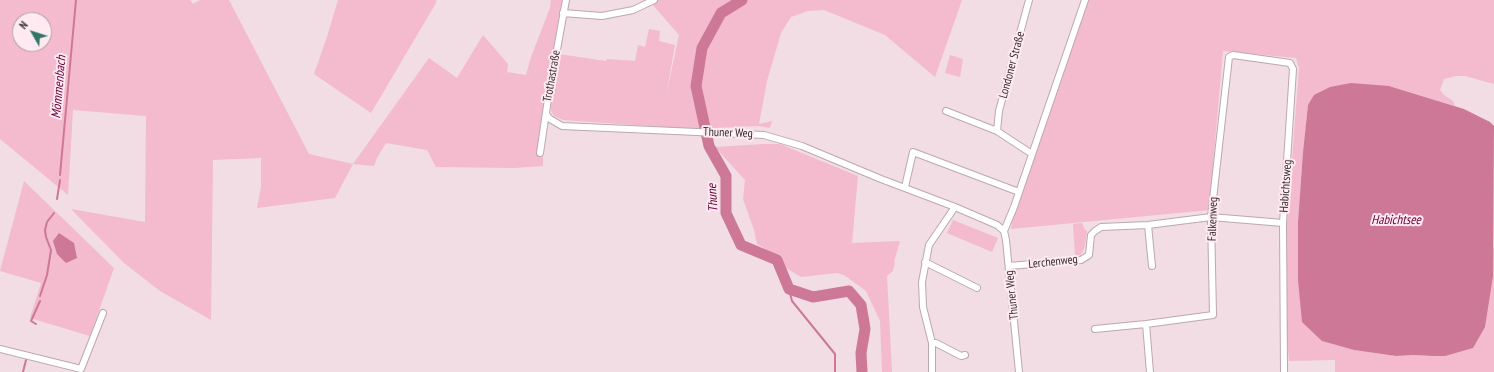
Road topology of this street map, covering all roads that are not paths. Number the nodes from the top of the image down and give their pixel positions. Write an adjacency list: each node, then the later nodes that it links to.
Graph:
1 (566, 0): 5 (street, Trothastraße)
2 (654, 0): 5 (street)
3 (1029, 0): 9 (street, Londoner Straße)
4 (1085, 0): 11 (street)
5 (563, 13): 8 (street, Trothastraße)
6 (1229, 57): 15 (street, Falkenweg); 16 (street, Habichtsweg)
7 (946, 111): 9 (street)
8 (546, 114): 10 (street, Trothastraße); 12 (street, Thuner Weg)
9 (997, 131): 11 (street)
10 (540, 153)
11 (1032, 154): 13 (street)
12 (905, 187): 13 (street); 14 (street, Thuner Weg)
13 (1019, 192): 18 (street)
14 (955, 207): 18 (street, Thuner Weg); 19 (street)
15 (1211, 217): 16 (street, Lerchenweg); 17 (street, Lerchenweg); 24 (street, Falkenweg)
16 (1283, 223): 32 (street, Habichtsweg)
17 (1148, 225): 20 (street, Lerchenweg); 21 (street)
18 (1004, 231): 20 (street, Thuner Weg)
19 (925, 262): 22 (street); 26 (street)
20 (1009, 266): 30 (street, Thuner Weg)
21 (1152, 266)
22 (977, 288)
23 (103, 313): 27 (street)
24 (1146, 324): 25 (street, Falkenweg); 31 (street)
25 (1094, 329)
26 (932, 343): 28 (street); 29 (street)
27 (0, 349)
28 (965, 355)
29 (932, 372)
30 (1019, 372)
31 (1150, 372)
32 (1284, 372)

